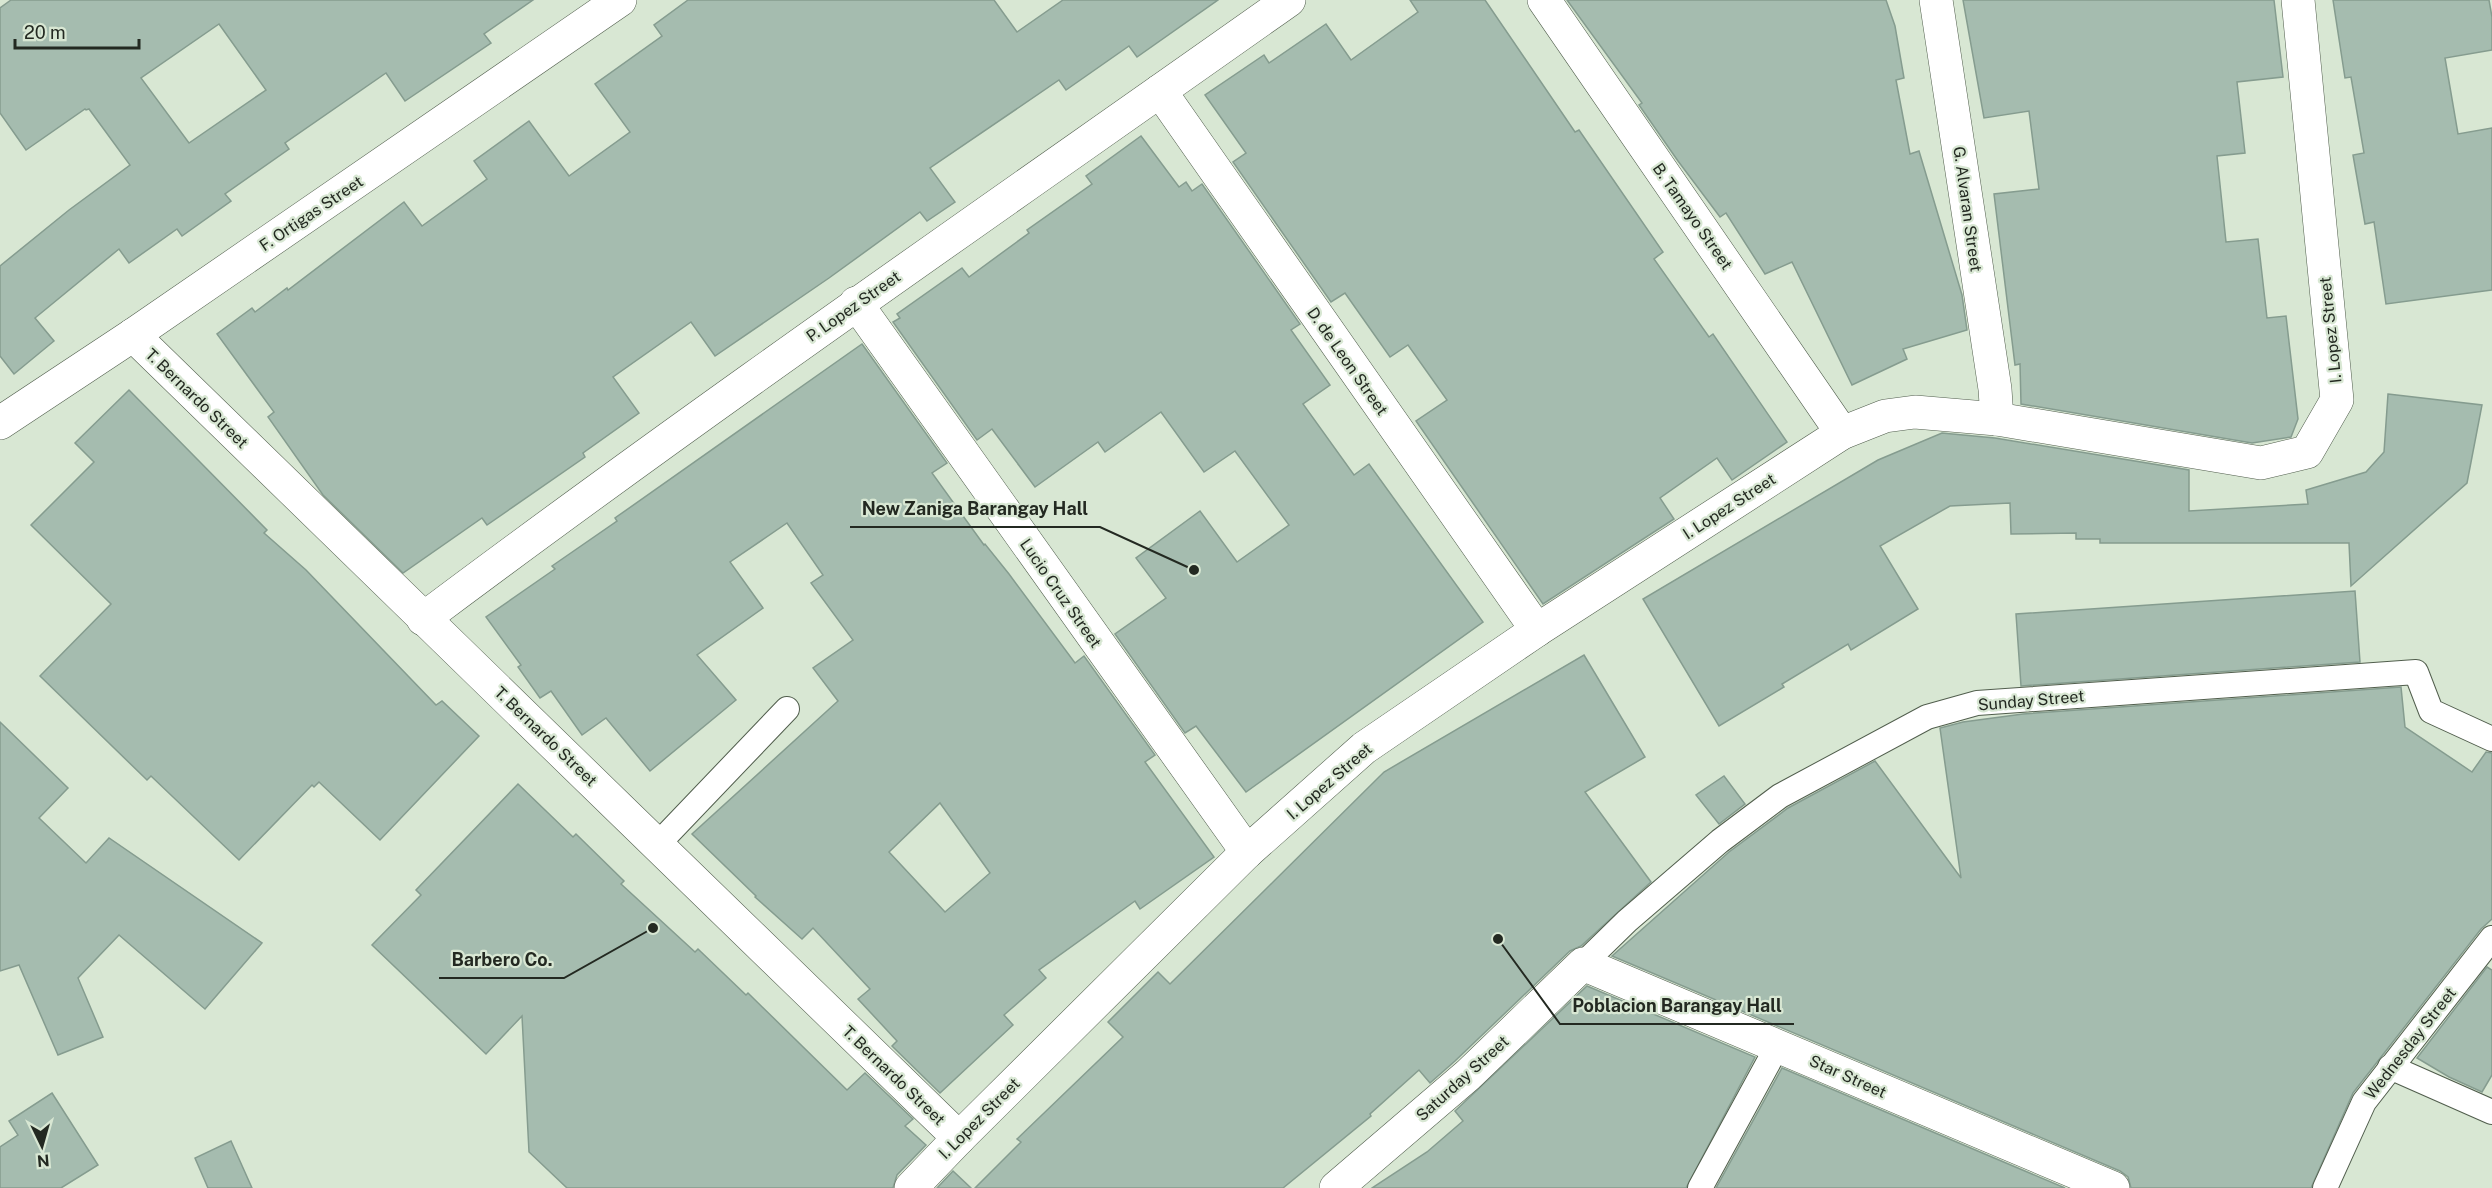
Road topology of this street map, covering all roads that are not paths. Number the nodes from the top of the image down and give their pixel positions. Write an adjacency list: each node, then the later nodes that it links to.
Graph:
1 (620, 0): 8 (street, F. Ortigas Street)
2 (1289, 0): 6 (street, P. Lopez Street)
3 (1544, 0): 11 (street, B. Tamayo Street)
4 (1936, 0): 9 (street, G. Alvaran Street)
5 (2298, 0): 9 (street, I. Lopez Street)
6 (1160, 91): 7 (street, P. Lopez Street); 13 (street, D. de Leon Street)
7 (856, 303): 12 (street, P. Lopez Street); 17 (street, Lucio Cruz Street)
8 (133, 335): 10 (street, F. Ortigas Street); 12 (street, T. Bernardo Street)
9 (1997, 419): 11 (street, I. Lopez Street)
10 (0, 423)
11 (1842, 433): 13 (street, I. Lopez Street)
12 (423, 619): 16 (street, T. Bernardo Street)
13 (1537, 630): 17 (street, I. Lopez Street)
14 (787, 709): 16 (lane)
15 (2492, 739): 19 (lane, Sunday Street)
16 (658, 844): 23 (street, T. Bernardo Street)
17 (1247, 852): 23 (street, I. Lopez Street)
18 (2491, 943): 21 (lane, Wednesday Street)
19 (1583, 964): 20 (street, Star Street); 25 (street, Saturday Street)
20 (1778, 1045): 26 (lane); 27 (street, Star Street)
21 (2390, 1067): 22 (lane); 28 (lane, Wednesday Street)
22 (2492, 1112)
23 (959, 1138): 24 (street, I. Lopez Street)
24 (911, 1188)
25 (1336, 1188)
26 (1700, 1188)
27 (2114, 1188)
28 (2325, 1188)

